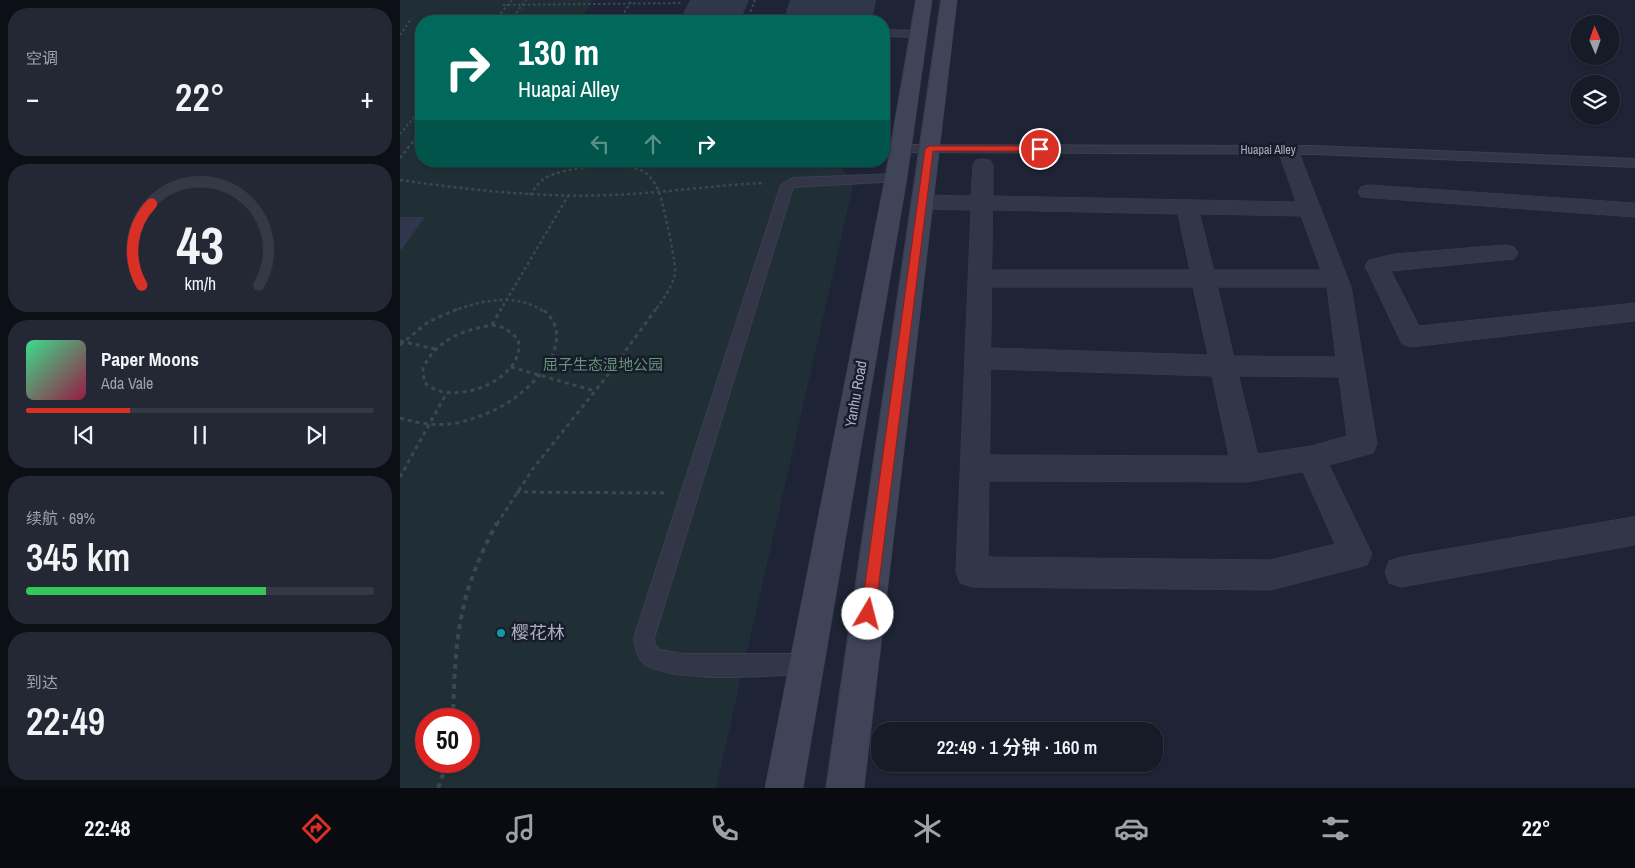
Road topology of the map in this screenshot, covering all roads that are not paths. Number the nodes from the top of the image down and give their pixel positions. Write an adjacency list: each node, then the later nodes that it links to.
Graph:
1 (924, 0): 4 (main road, Yanhu Road)
2 (949, 0): 6 (main road)
3 (890, 33): 4 (lane)
4 (918, 34): 5 (main road, Yanhu Road)
5 (900, 149): 6 (lane, Huapai Alley); 10 (main road, Yanhu Road)
6 (929, 149): 7 (lane, Huapai Alley); 12 (main road)
7 (1288, 150): 8 (lane, Huapai Alley); 15 (street)
8 (1635, 163)
9 (983, 165): 13 (street)
10 (896, 178): 30 (main road, Yanhu Road); 30 (lane)
11 (1369, 192): 16 (street)
12 (922, 202): 13 (street); 32 (main road)
13 (981, 202): 14 (street); 18 (street)
14 (1187, 206): 15 (street); 19 (street)
15 (1311, 209): 20 (street)
16 (1635, 210)
17 (1506, 253): 21 (street)
18 (980, 278): 19 (street); 22 (street)
19 (1204, 279): 20 (street); 23 (street)
20 (1336, 279): 24 (street)
21 (1635, 312)
22 (980, 358): 23 (street); 26 (street)
23 (1224, 366): 24 (street); 27 (street)
24 (1350, 367): 25 (street)
25 (1311, 458): 26 (street); 27 (street)
26 (975, 468): 27 (street)
27 (1247, 469)
28 (1635, 532): 29 (street)
29 (1401, 572)
30 (807, 664): 31 (main road, Yanhu Road)
31 (784, 788)
32 (845, 788)

